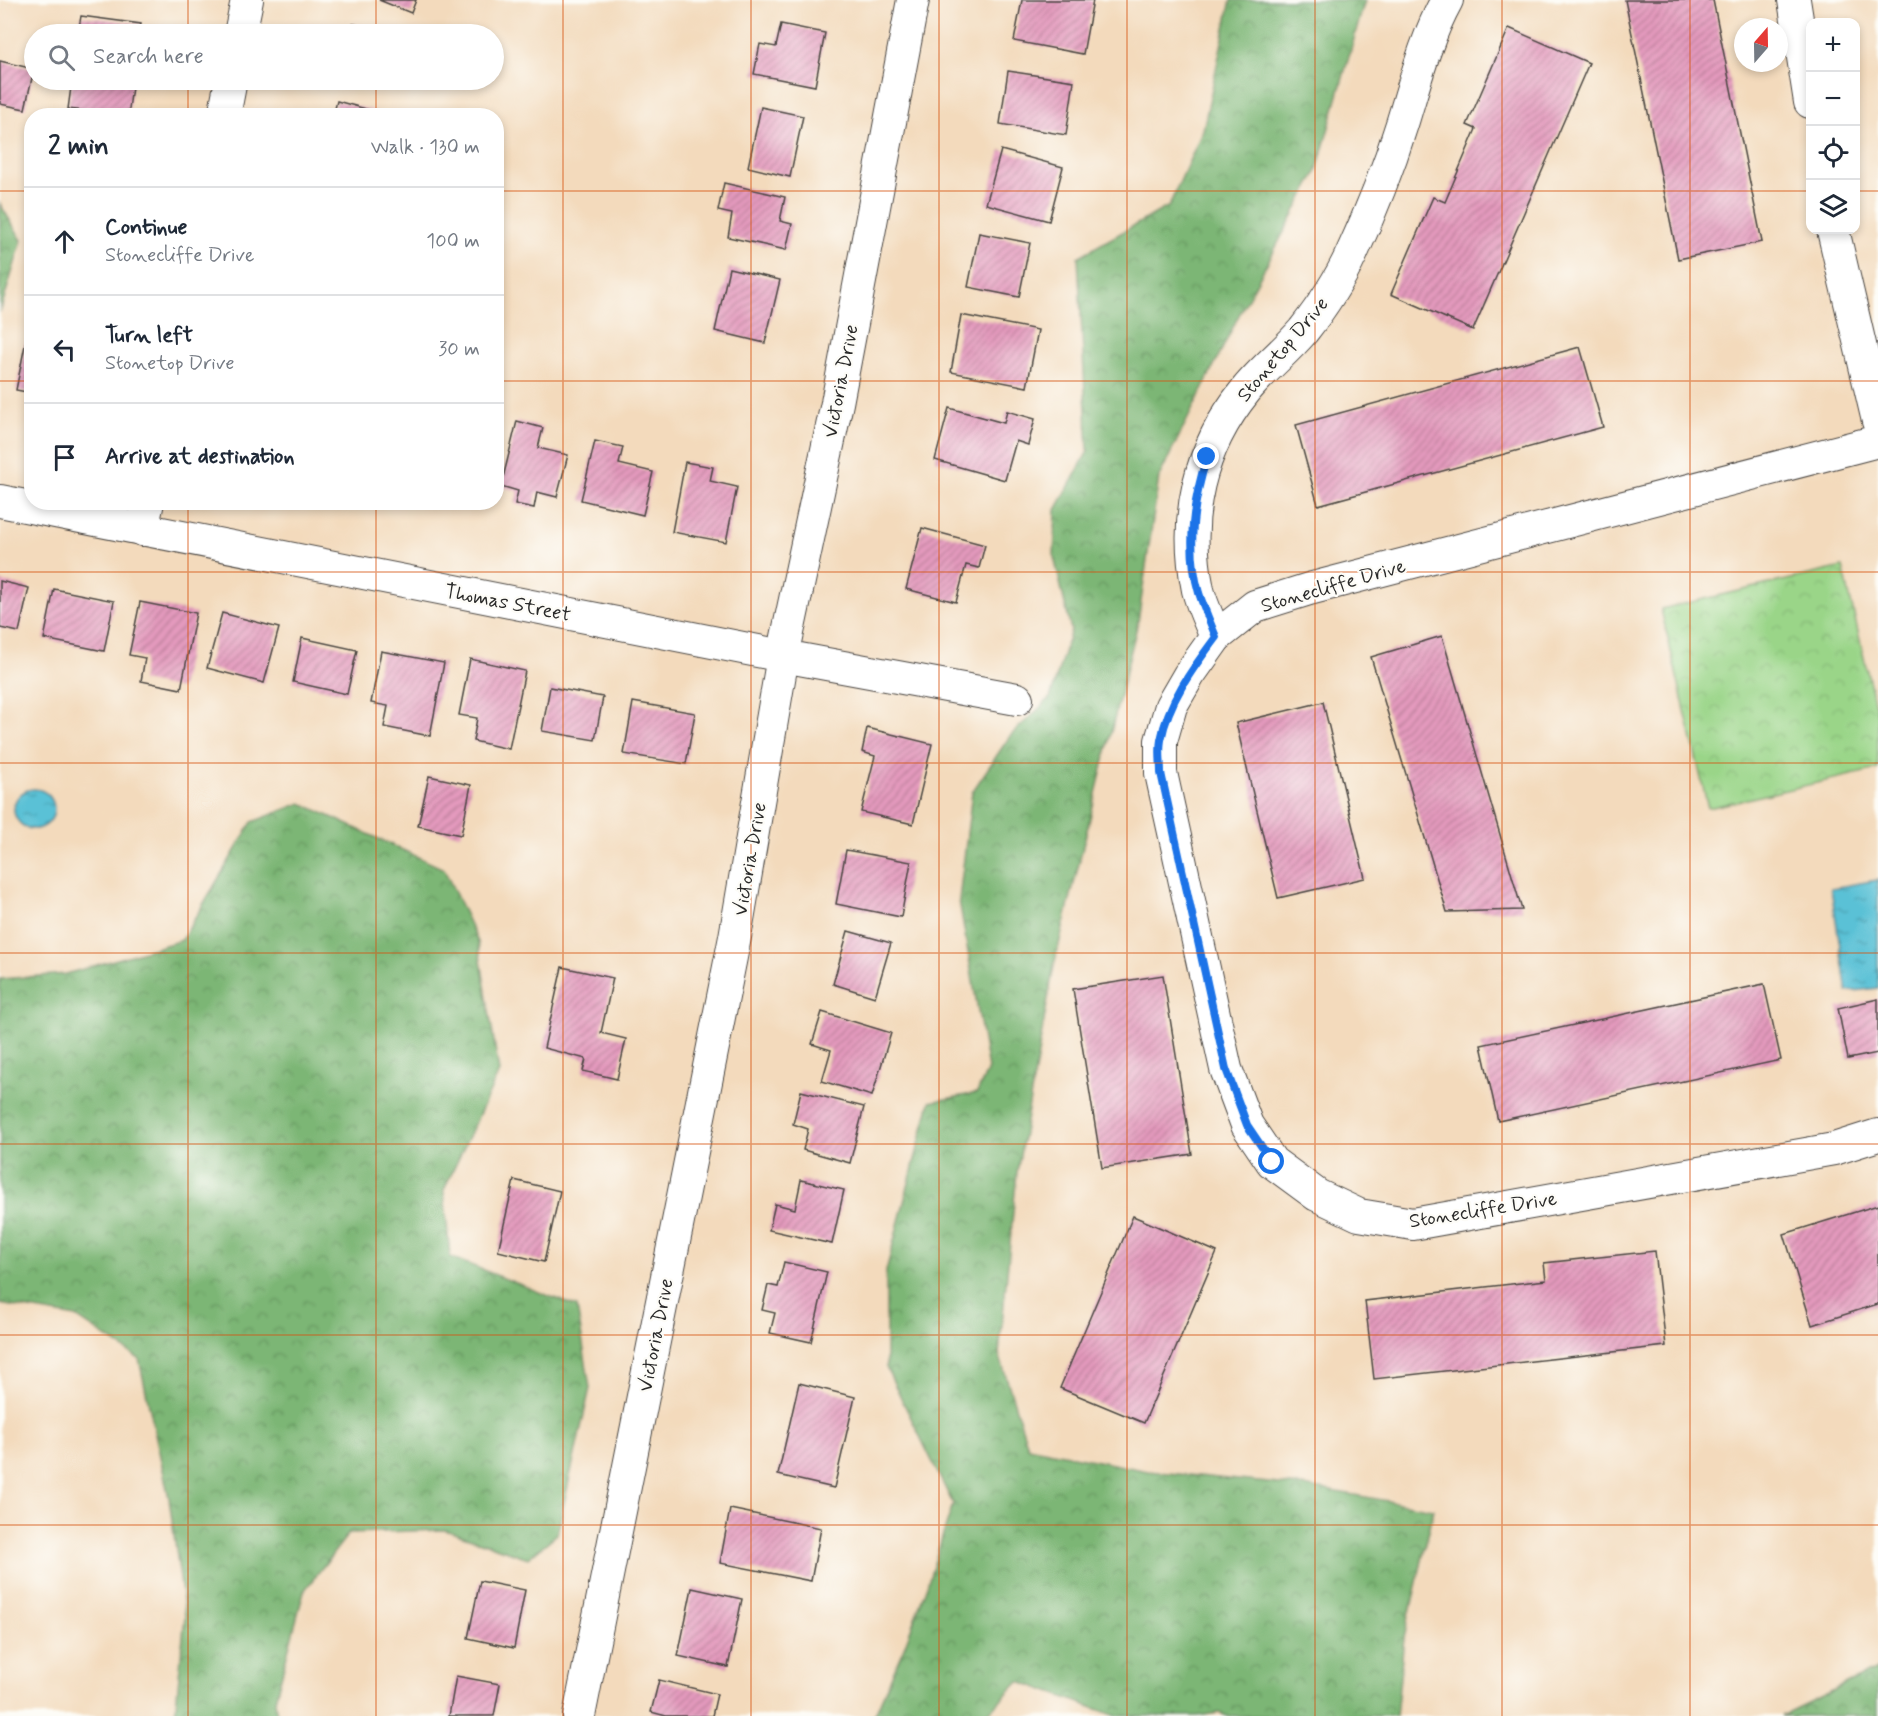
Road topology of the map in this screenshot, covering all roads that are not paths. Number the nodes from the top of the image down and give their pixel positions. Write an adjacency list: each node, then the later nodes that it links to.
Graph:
1 (247, 0): 5 (street)
2 (913, 0): 17 (street, Victoria Drive)
3 (1447, 0): 16 (street, Stonetop Drive)
4 (1794, 0): 6 (street)
5 (242, 24)
6 (1806, 76)
7 (229, 90): 8 (street)
8 (226, 108)
9 (1834, 234): 10 (street)
10 (1878, 421)
11 (1878, 441): 16 (street, Stonecliffe Drive)
12 (0, 501): 13 (street, Thomas Street)
13 (24, 503)
14 (87, 510): 15 (street, Thomas Street)
15 (145, 516): 17 (street, Thomas Street)
16 (1216, 637): 19 (street, Stonecliffe Drive)
17 (783, 656): 18 (street, Thomas Street); 20 (street, Victoria Drive)
18 (1017, 699)
19 (1878, 1135)
20 (579, 1716)

